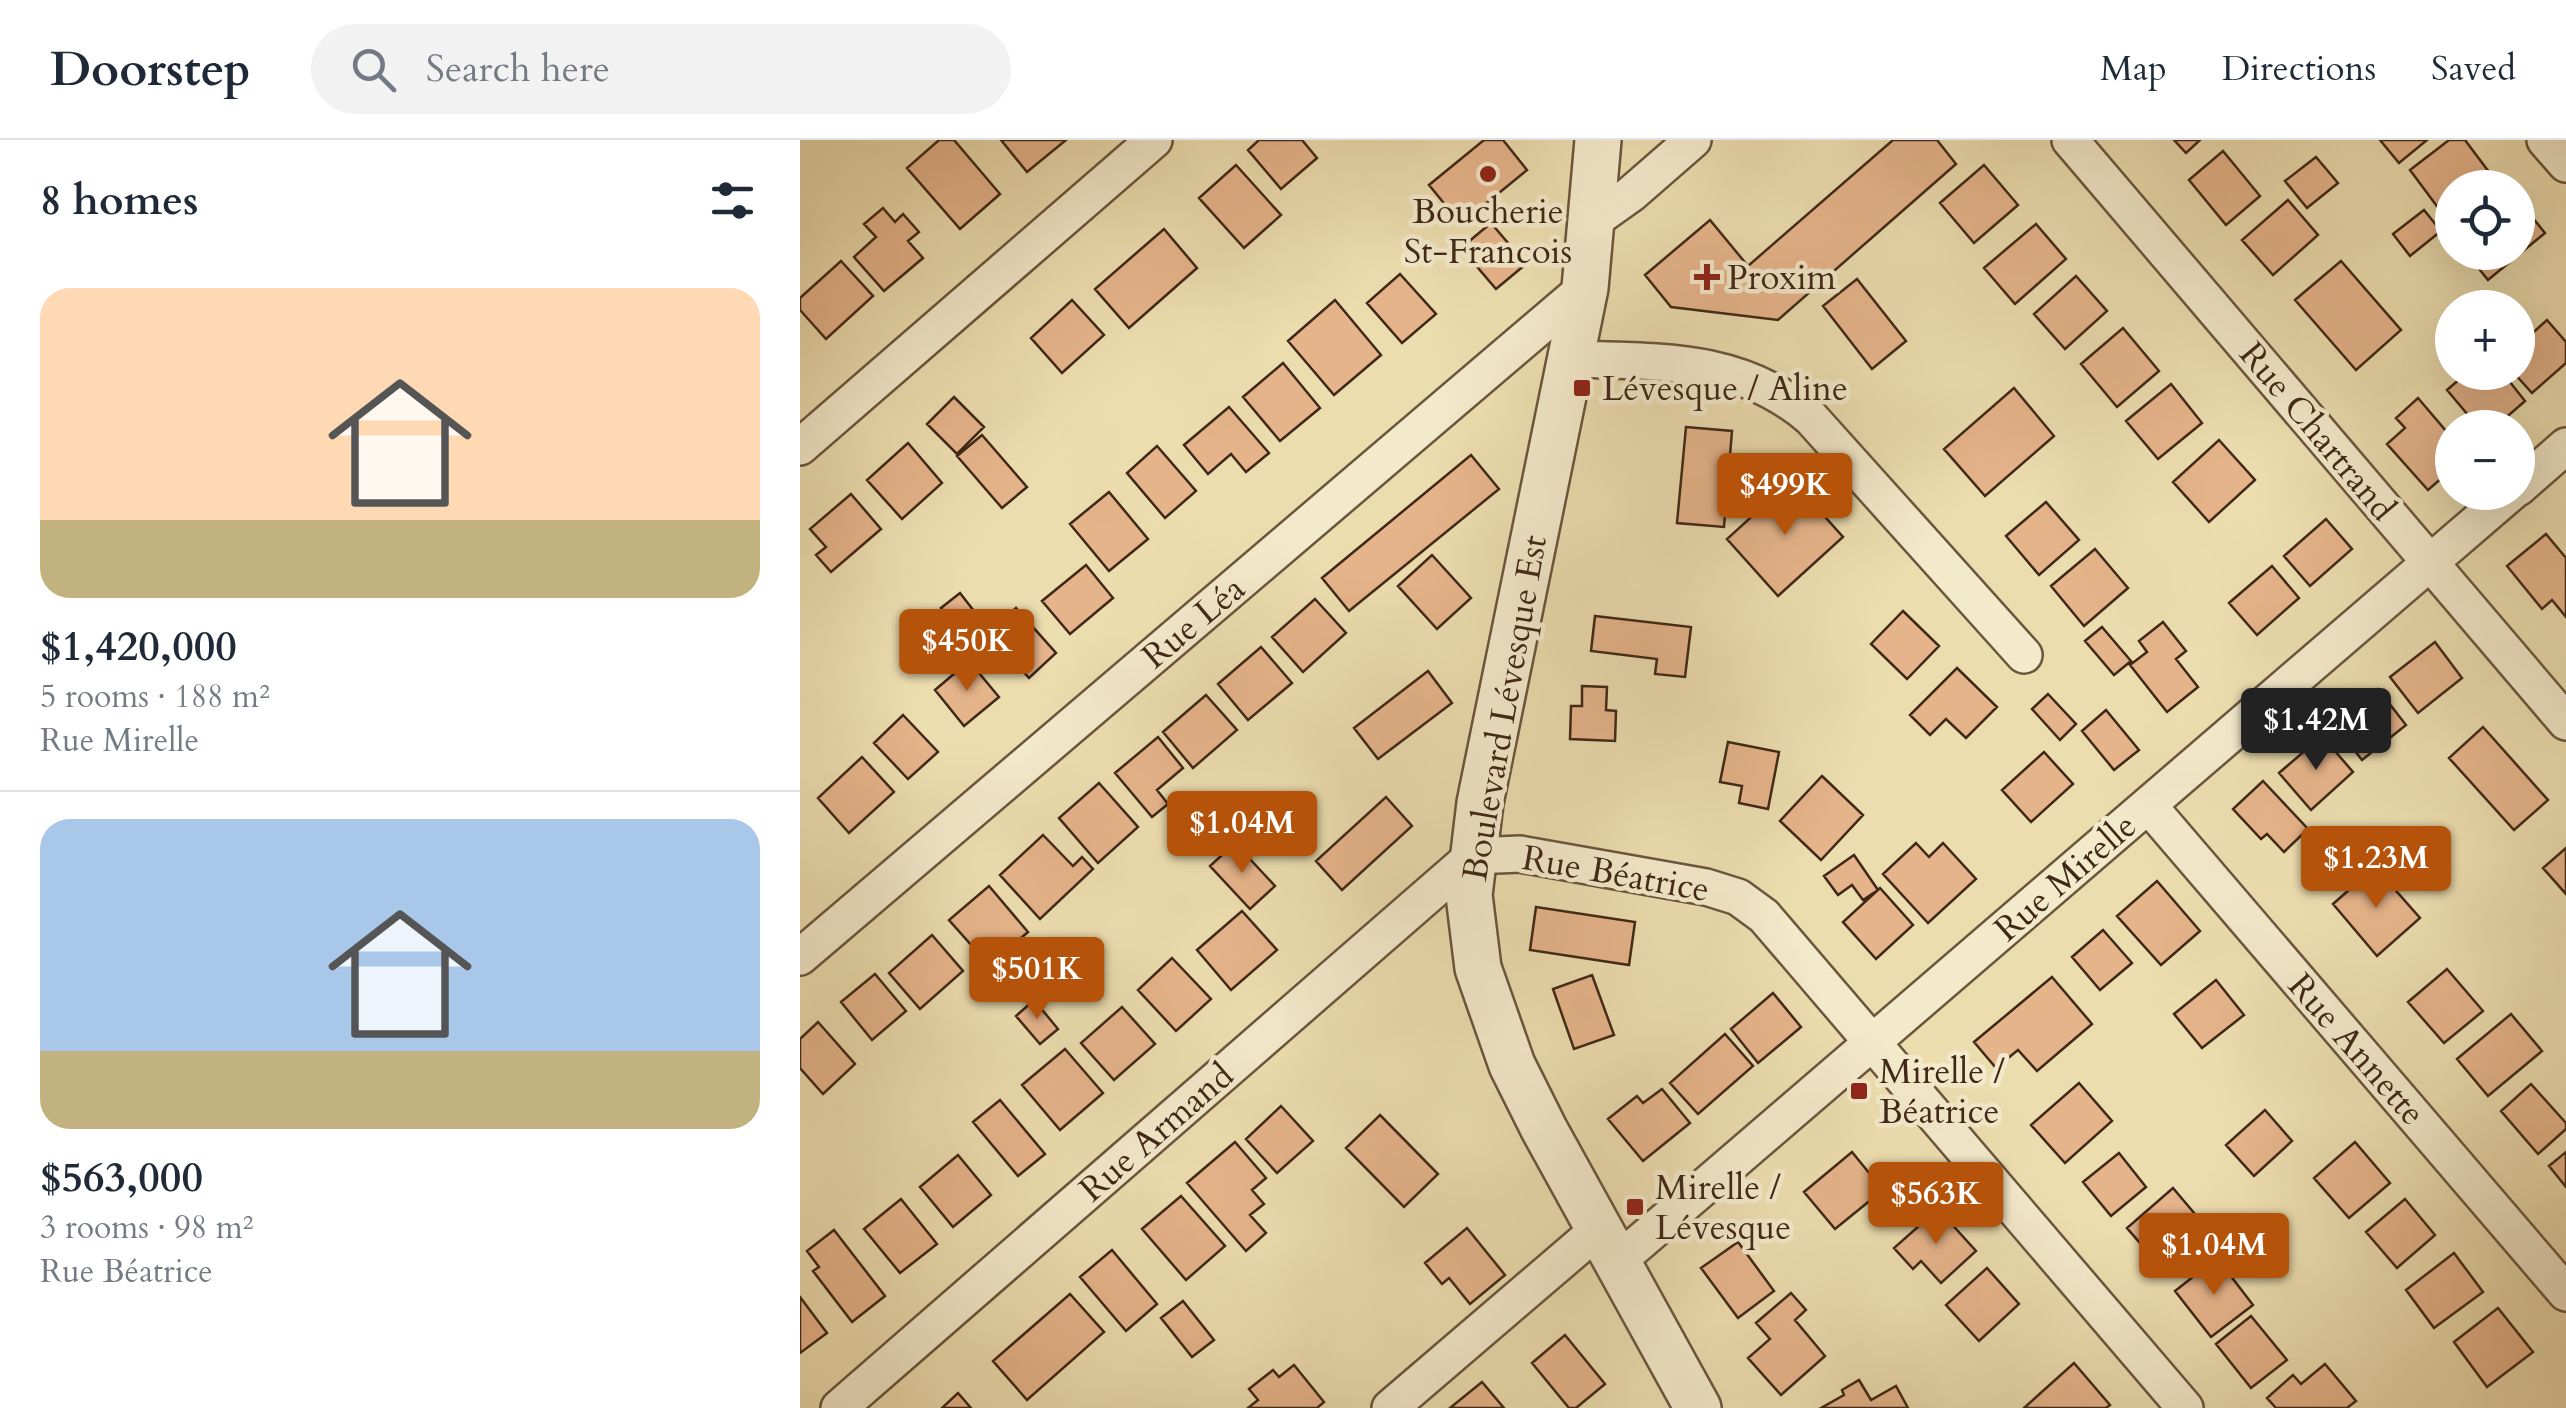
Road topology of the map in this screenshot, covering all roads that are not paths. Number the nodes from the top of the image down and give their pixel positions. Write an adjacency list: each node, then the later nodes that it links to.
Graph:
1 (1154, 140): 11 (street)
2 (1598, 140): 7 (street, Boulevard Lévesque Est)
3 (1694, 140): 7 (street)
4 (2070, 140): 14 (street, Rue Chartrand)
5 (2546, 140): 6 (street)
6 (2566, 164)
7 (1593, 220): 8 (street, Boulevard Lévesque Est)
8 (1585, 288): 9 (street, Boulevard Lévesque Est); 19 (street, Rue Léa)
9 (1572, 359): 15 (street); 18 (street, Boulevard Lévesque Est)
10 (2566, 446): 12 (street, Rue Mirelle)
11 (800, 447)
12 (2535, 473)
13 (2492, 510): 14 (street, Rue Mirelle)
14 (2430, 563): 16 (street, Rue Chartrand); 17 (street, Rue Mirelle)
15 (2024, 655)
16 (2566, 722)
17 (2148, 805): 20 (street, Rue Mirelle); 22 (street, Rue Annette)
18 (1473, 856): 20 (street, Rue Béatrice); 21 (street, Boulevard Lévesque Est); 23 (street, Rue Armand)
19 (800, 957)
20 (1872, 1042): 21 (street, Rue Mirelle); 26 (street, Rue Béatrice)
21 (1608, 1245): 24 (street, Rue Mirelle); 25 (street, Boulevard Lévesque Est)
22 (2566, 1293)
23 (839, 1408)
24 (1390, 1408)
25 (1698, 1408)
26 (2185, 1408)

